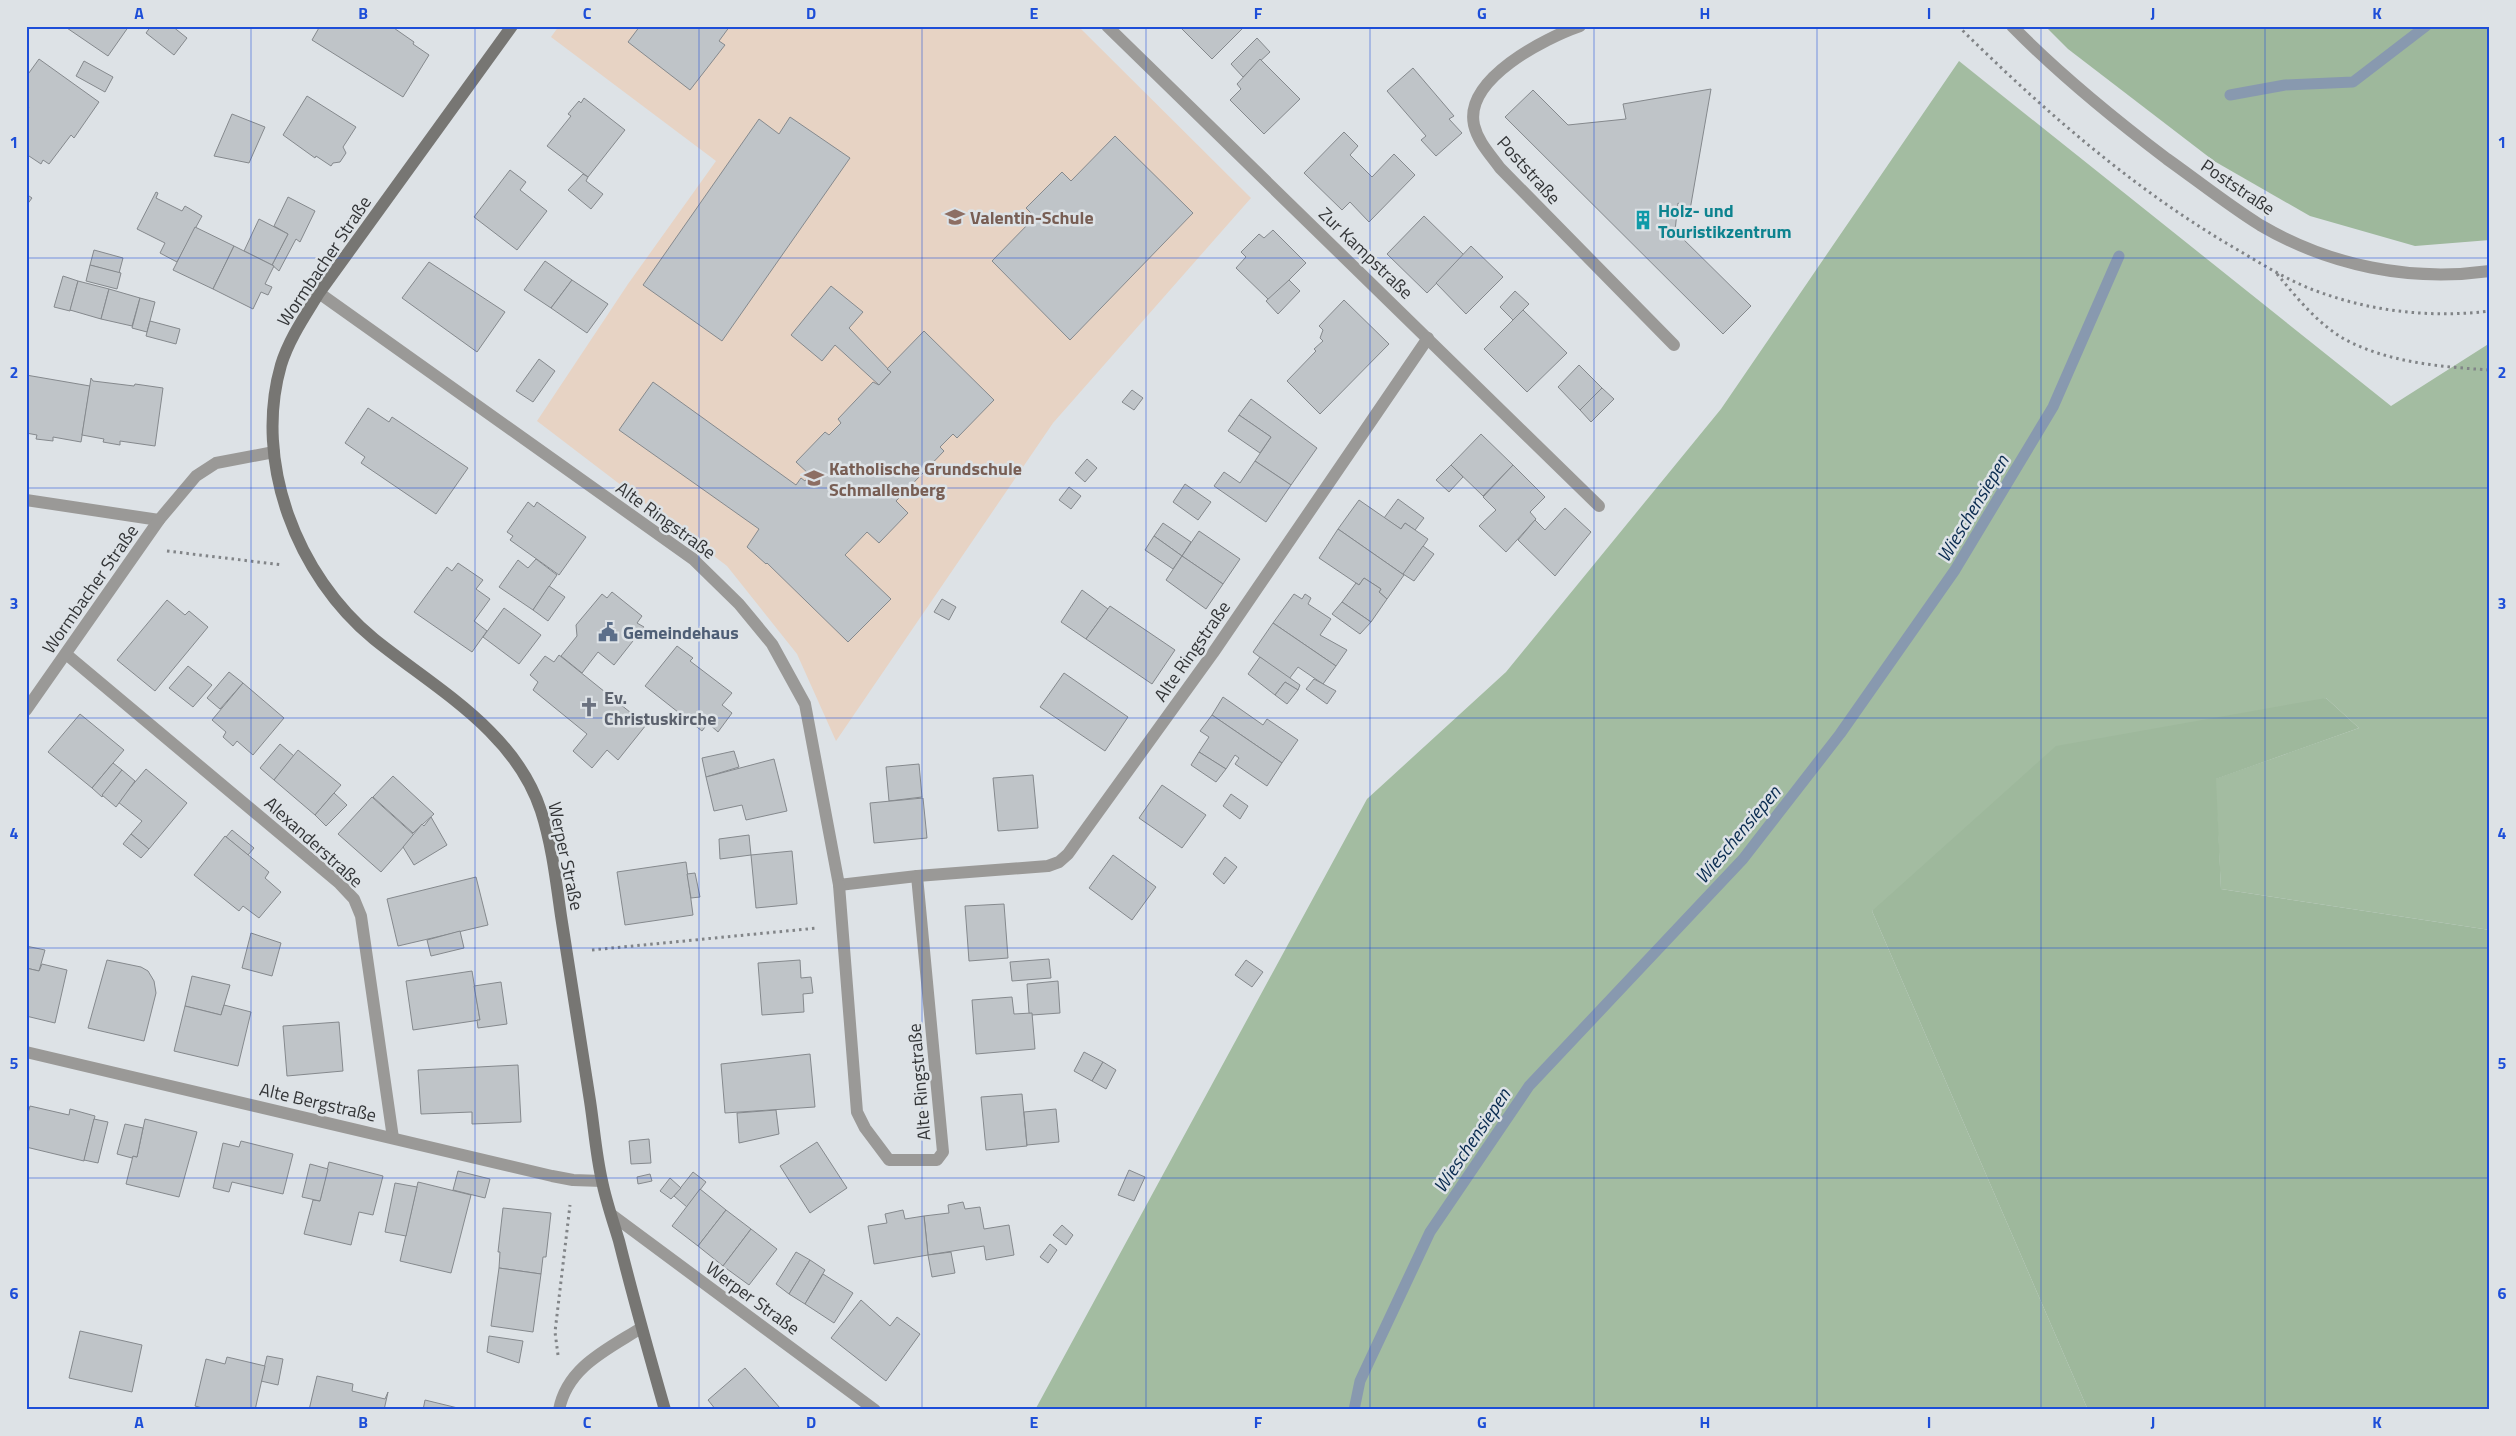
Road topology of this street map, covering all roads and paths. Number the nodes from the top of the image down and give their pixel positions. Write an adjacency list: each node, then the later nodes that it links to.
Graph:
1 (512, 26): 8 (main road, Wormbacher Straße)
2 (1107, 26): 10 (street, Zur Kampstraße)
3 (1580, 26): 11 (street, Poststraße)
4 (1958, 26): 7 (path)
5 (2012, 26): 6 (street, Poststraße)
6 (2490, 271)
7 (2277, 273): 9 (path); 12 (path)
8 (319, 293): 13 (main road, Wormbacher Straße); 22 (street, Alte Ringstraße)
9 (2490, 311)
10 (1428, 338): 15 (street, Zur Kampstraße); 21 (street, Alte Ringstraße)
11 (1674, 345)
12 (2490, 370)
13 (274, 452): 16 (street, Wormbacher Straße); 18 (main road, Werper Straße)
14 (26, 500): 16 (street)
15 (1599, 506)
16 (159, 520): 17 (street, Wormbacher Straße)
17 (139, 548): 18 (path); 19 (street, Wormbacher Straße)
18 (313, 568): 24 (main road, Werper Straße)
19 (66, 654): 20 (street, Wormbacher Straße); 26 (street, Alexanderstraße)
20 (26, 710)
21 (918, 876): 22 (street, Alte Ringstraße); 23 (street, Alte Ringstraße)
22 (839, 885): 23 (street, Alte Ringstraße)
23 (842, 925): 24 (path)
24 (567, 953): 28 (main road, Werper Straße)
25 (26, 1052): 26 (street, Alte Bergstraße)
26 (393, 1138): 27 (street, Alte Bergstraße)
27 (573, 1180): 28 (street, Alte Bergstraße); 31 (path)
28 (602, 1181): 29 (main road, Werper Straße)
29 (612, 1215): 30 (main road, Werper Straße); 34 (street, Werper Straße)
30 (641, 1328): 31 (street); 33 (main road, Werper Straße)
31 (566, 1388): 32 (street)
32 (559, 1410)
33 (664, 1410)
34 (875, 1410)

